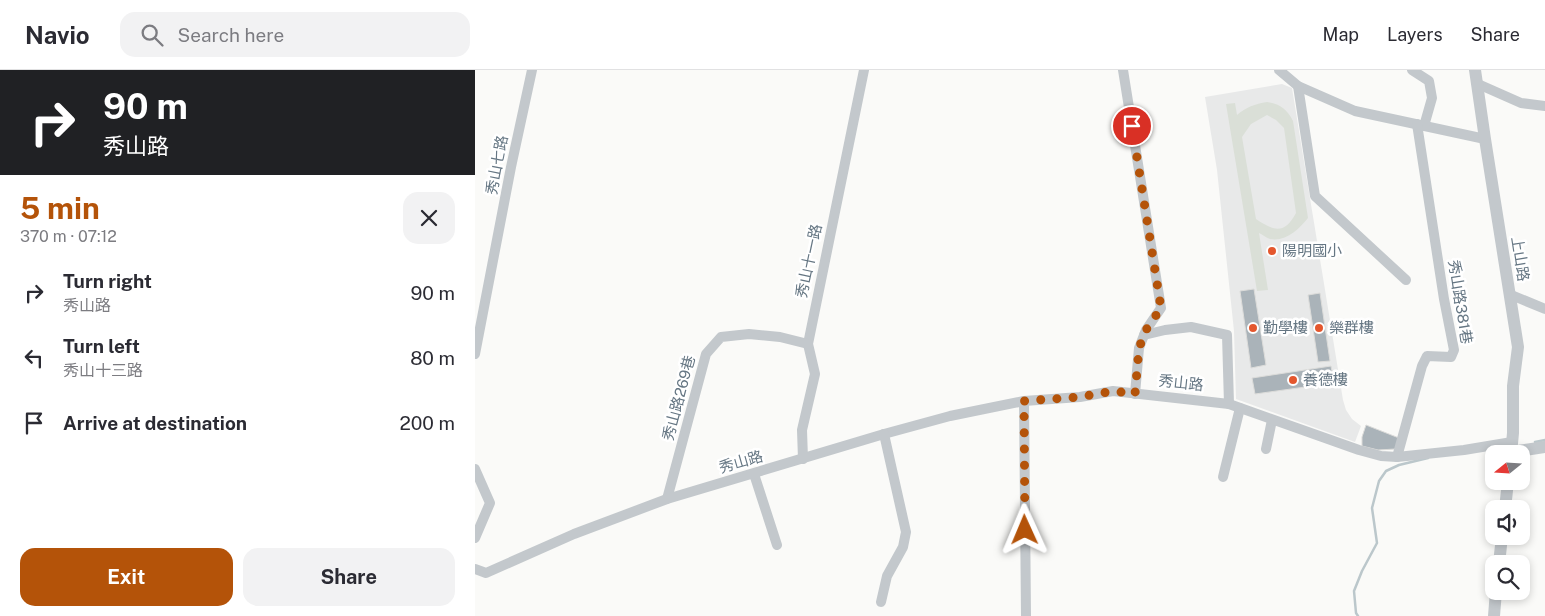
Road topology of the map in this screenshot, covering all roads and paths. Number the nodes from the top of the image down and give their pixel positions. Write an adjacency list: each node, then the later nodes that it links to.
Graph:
1 (532, 70): 17 (street, 秀山七路)
2 (864, 70): 16 (street, 秀山十一路)
3 (1123, 70): 15 (street)
4 (1279, 70): 8 (street)
5 (1412, 70): 10 (street)
6 (1475, 70): 7 (street, 上山路)
7 (1478, 84): 9 (street); 11 (street, 上山路)
8 (1298, 86): 10 (street); 12 (street)
9 (1545, 106)
10 (1421, 125): 11 (street); 29 (street, 秀山路381巷)
11 (1485, 139): 13 (street, 上山路)
12 (1405, 280)
13 (1509, 294): 14 (street); 24 (street, 上山路)
14 (1545, 309)
15 (1144, 335): 18 (street); 20 (street)
16 (808, 344): 30 (street, 秀山十一路); 34 (street, 秀山路269巷)
17 (475, 354)
18 (1135, 394): 19 (street, 秀山路); 20 (street, 秀山路)
19 (1024, 401): 23 (street, 秀山路); 40 (street)
20 (1229, 404): 21 (street, 秀山路)
21 (1240, 408): 22 (street, 秀山路); 33 (street)
22 (1272, 420): 27 (street); 29 (street, 秀山路)
23 (884, 434): 30 (street, 秀山路); 39 (street)
24 (1512, 445)
25 (1530, 447): 26 (street)
26 (1545, 447)
27 (1266, 449)
28 (1485, 449): 29 (street, 秀山路)
29 (1397, 456)
30 (803, 459): 32 (street, 秀山路)
31 (475, 469): 35 (street)
32 (754, 474): 34 (street, 秀山路); 36 (street)
33 (1223, 477)
34 (667, 499): 37 (street, 秀山路)
35 (475, 538)
36 (777, 545)
37 (475, 569)
38 (1495, 600): 41 (street)
39 (881, 602)
40 (1026, 616)
41 (1494, 616)

